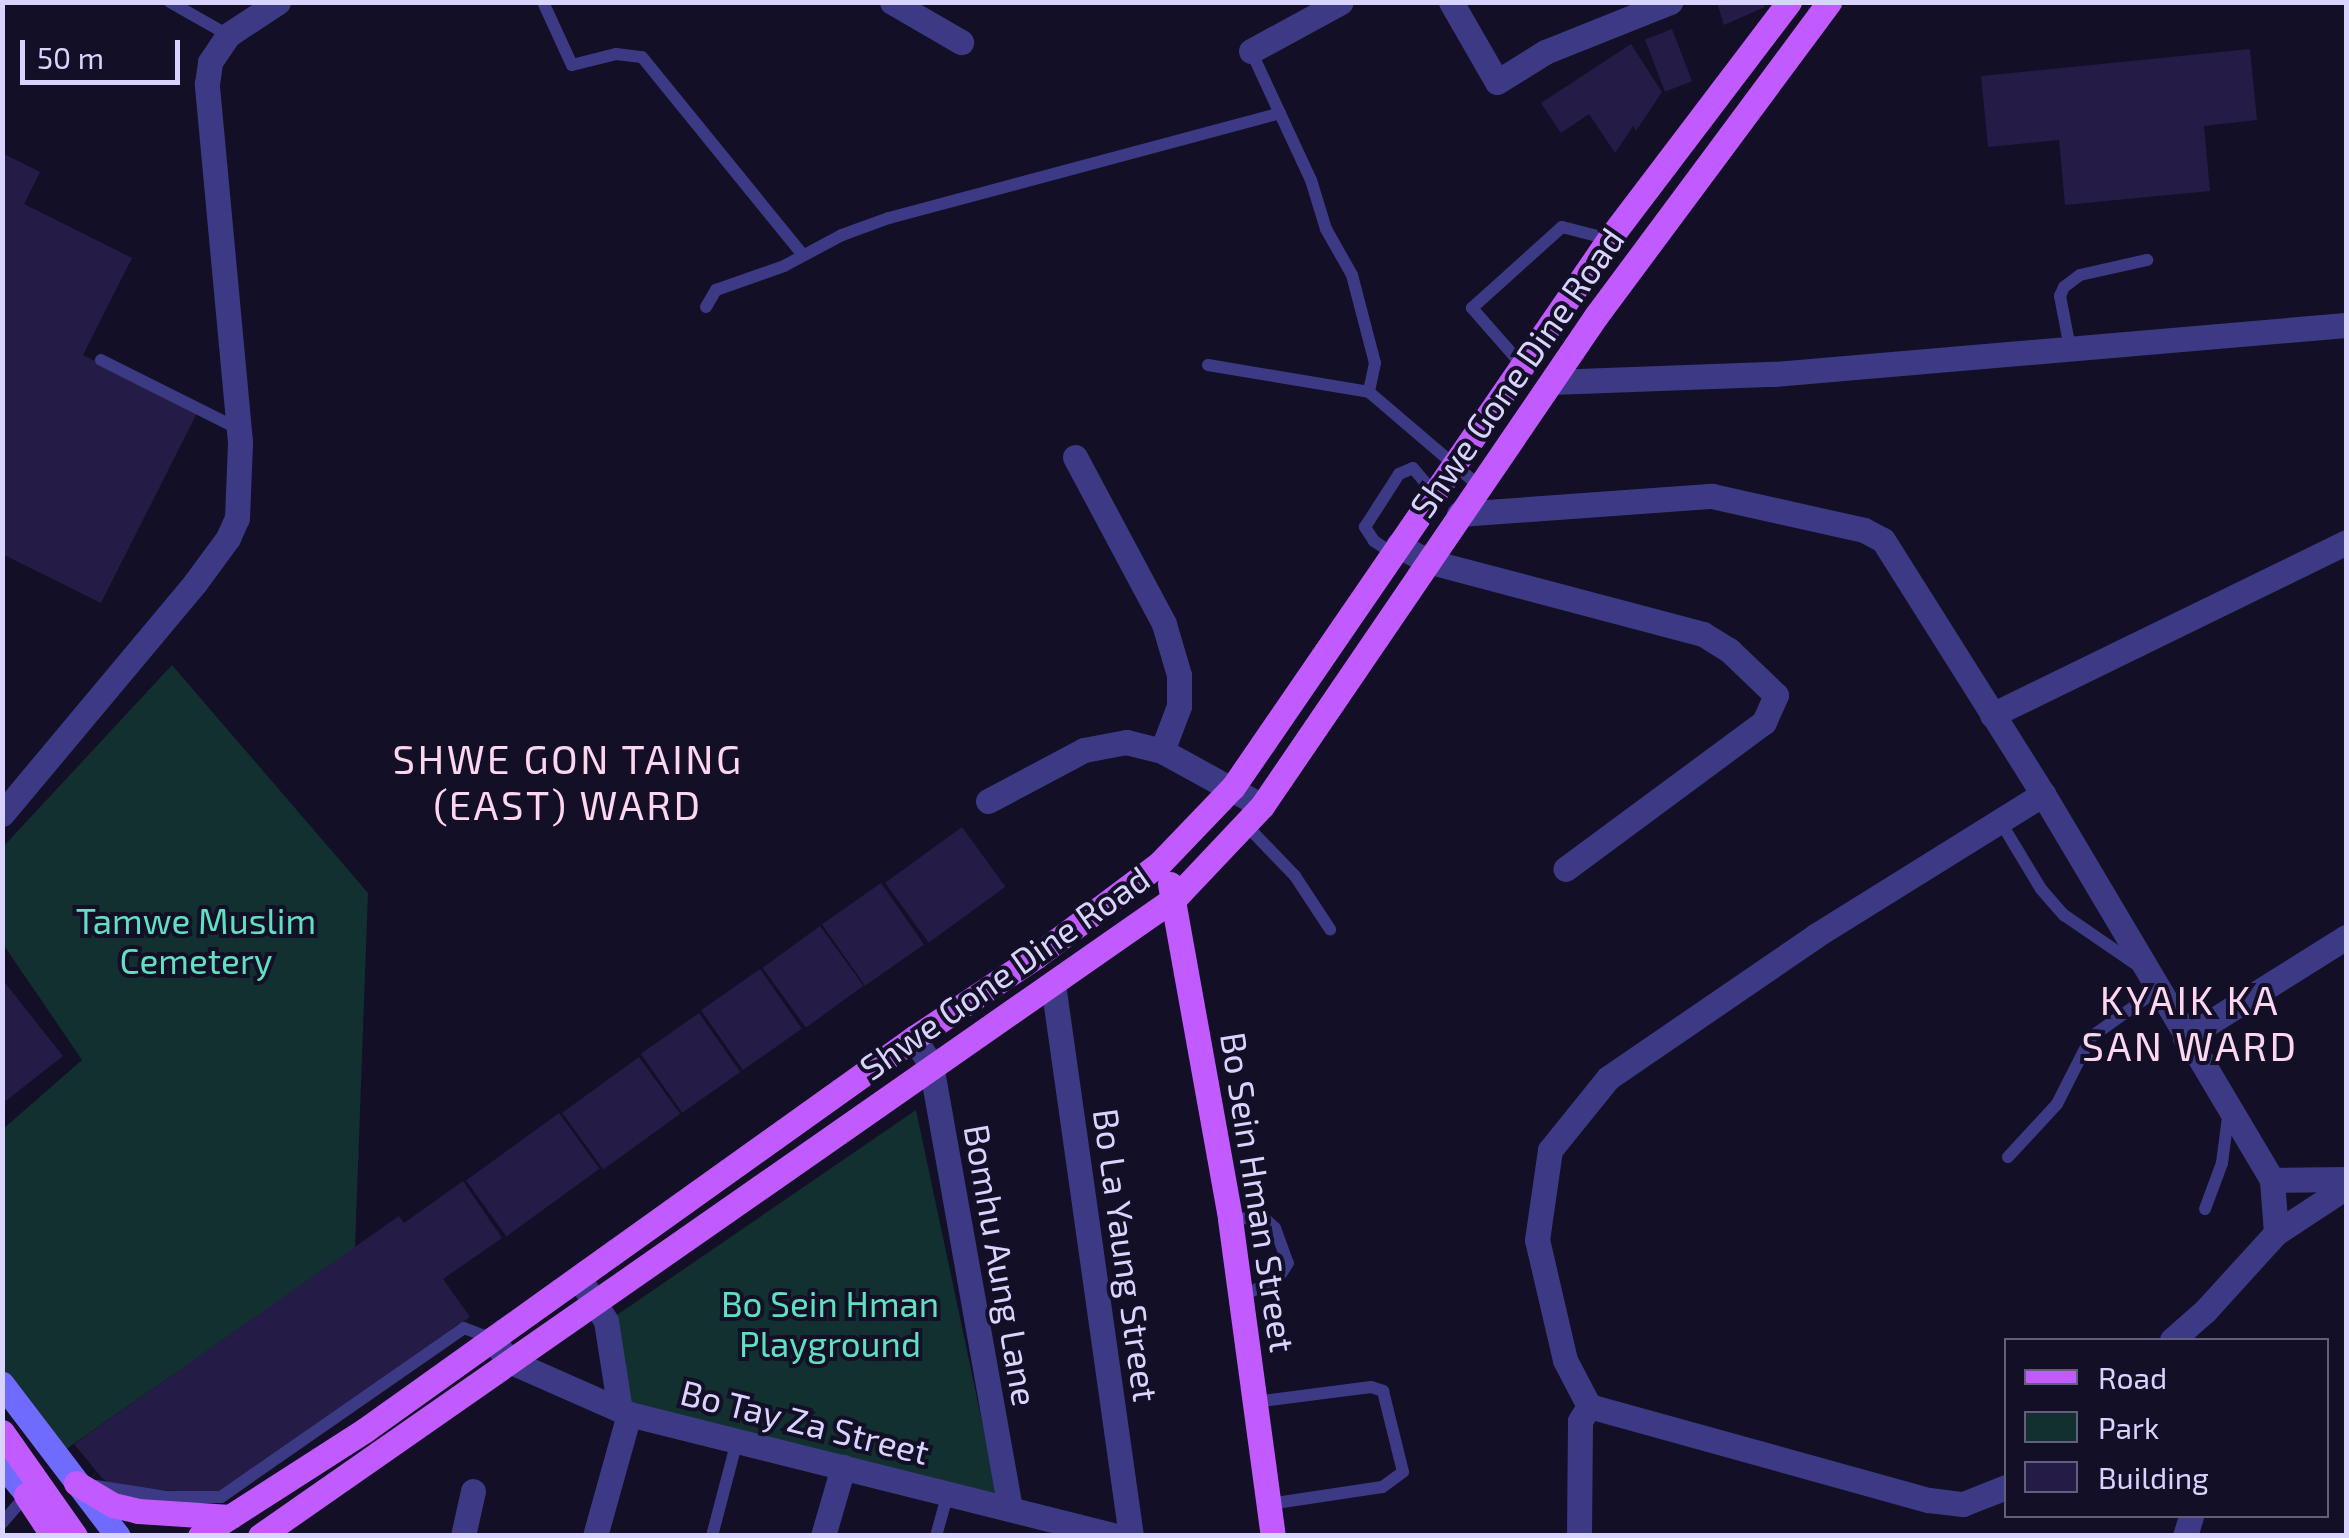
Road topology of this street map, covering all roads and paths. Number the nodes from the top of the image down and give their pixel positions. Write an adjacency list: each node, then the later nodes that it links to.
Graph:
1 (170, 2): 10 (lane)
2 (278, 2): 10 (street)
3 (543, 2): 15 (lane)
4 (892, 2): 11 (street)
5 (1341, 2): 12 (street)
6 (1450, 2): 7 (street)
7 (1670, 2)
8 (1788, 2): 14 (main road, Shwe Gone Dine Road)
9 (1830, 2): 23 (main road, Shwe Gone Dine Road)
10 (228, 34): 25 (street)
11 (962, 42)
12 (1250, 51): 13 (lane)
13 (1280, 114): 15 (lane); 24 (lane)
14 (1608, 239): 21 (main road, Shwe Gone Dine Road); 21 (lane)
15 (803, 255): 17 (lane)
16 (2147, 260): 19 (lane)
17 (706, 308)
18 (2346, 325): 19 (street)
19 (2070, 348): 23 (street)
20 (101, 360): 25 (lane)
21 (1522, 364): 27 (main road, Shwe Gone Dine Road)
22 (1208, 365): 24 (lane)
23 (1552, 382): 28 (main road, Shwe Gone Dine Road)
24 (1368, 392): 27 (lane)
25 (239, 430): 39 (street)
26 (1075, 457): 35 (street)
27 (1454, 463): 28 (lane); 29 (main road, Shwe Gone Dine Road)
28 (1479, 486): 30 (main road, Shwe Gone Dine Road)
29 (1432, 495): 30 (main road); 32 (main road, Shwe Gone Dine Road); 32 (lane)
30 (1459, 514): 33 (main road, Shwe Gone Dine Road); 34 (street)
31 (2346, 542): 34 (street)
32 (1395, 549): 33 (street); 36 (main road, Shwe Gone Dine Road)
33 (1427, 561): 40 (main road, Shwe Gone Dine Road); 43 (street)
34 (1992, 715): 37 (street)
35 (1162, 750): 36 (street); 38 (street)
36 (1233, 787): 40 (street); 42 (main road, Shwe Gone Dine Road)
37 (2043, 794): 41 (street); 47 (street)
38 (988, 800)
39 (2, 814)
40 (1254, 815): 44 (main road, Shwe Gone Dine Road); 45 (lane)
41 (2000, 821): 47 (lane); 68 (street)
42 (1160, 863): 44 (main road, Bo Sein Hman Street); 49 (main road, Shwe Gone Dine Road)
43 (1565, 869)
44 (1176, 897): 48 (main road, Shwe Gone Dine Road); 58 (main road, Bo Sein Hman Street)
45 (1330, 930)
46 (2346, 936): 50 (street)
47 (2150, 981): 50 (street); 53 (lane)
48 (1053, 984): 51 (main road, Shwe Gone Dine Road); 96 (street, Bo La Yaung Street)
49 (914, 1038): 51 (street, Bomhu Aung Lane); 60 (main road, Shwe Gone Dine Road)
50 (2185, 1038): 52 (street)
51 (931, 1064): 62 (main road, Shwe Gone Dine Road); 80 (street, Bomhu Aung Lane)
52 (2228, 1109): 55 (street); 57 (lane)
53 (2008, 1157)
54 (2346, 1179): 55 (street)
55 (2272, 1180): 59 (street)
56 (2346, 1186): 59 (street)
57 (2206, 1209)
58 (1230, 1219): 61 (main road, Bo Sein Hman Street); 61 (lane)
59 (2276, 1233): 63 (street)
60 (579, 1278): 62 (street); 64 (main road, Shwe Gone Dine Road)
61 (1240, 1296): 67 (main road, Bo Sein Hman Street)
62 (594, 1300): 65 (main road, Shwe Gone Dine Road); 69 (street)
63 (2174, 1338)
64 (492, 1339): 65 (street, Bo Tay Za Street); 74 (lane); 81 (main road, Shwe Gone Dine Road)
65 (509, 1360): 69 (street, Bo Tay Za Street); 84 (main road, Shwe Gone Dine Road)
66 (2, 1384): 74 (main road)
67 (1255, 1402): 79 (main road, Bo Sein Hman Street); 79 (lane)
68 (1589, 1406): 75 (street); 98 (street)
69 (624, 1412): 71 (street, Bo Tay Za Street); 91 (street)
70 (2, 1432): 87 (main road)
71 (737, 1440): 73 (street, Bo Tay Za Street); 92 (lane)
72 (2, 1464): 78 (main road)
73 (843, 1467): 77 (street, Bo Tay Za Street); 93 (street)
74 (76, 1483): 81 (main road); 88 (main road)
75 (2004, 1488)
76 (473, 1491): 90 (street)
77 (948, 1493): 80 (street, Bo Tay Za Street); 94 (lane)
78 (26, 1495): 82 (lane); 85 (main road); 86 (main road)
79 (1269, 1504): 97 (main road, Bo Sein Hman Street)
80 (1010, 1508): 83 (street, Bo Tay Za Street)
81 (230, 1517): 89 (main road, Shwe Gone Dine Road)
82 (2, 1523)
83 (1052, 1528): 95 (street, Bo Tay Za Street)
84 (264, 1534)
85 (53, 1536)
86 (62, 1536)
87 (75, 1536)
88 (118, 1536)
89 (200, 1536)
90 (462, 1536)
91 (594, 1536)
92 (712, 1536)
93 (823, 1536)
94 (936, 1536)
95 (1117, 1536)
96 (1131, 1536)
97 (1273, 1536)
98 (1579, 1536)

